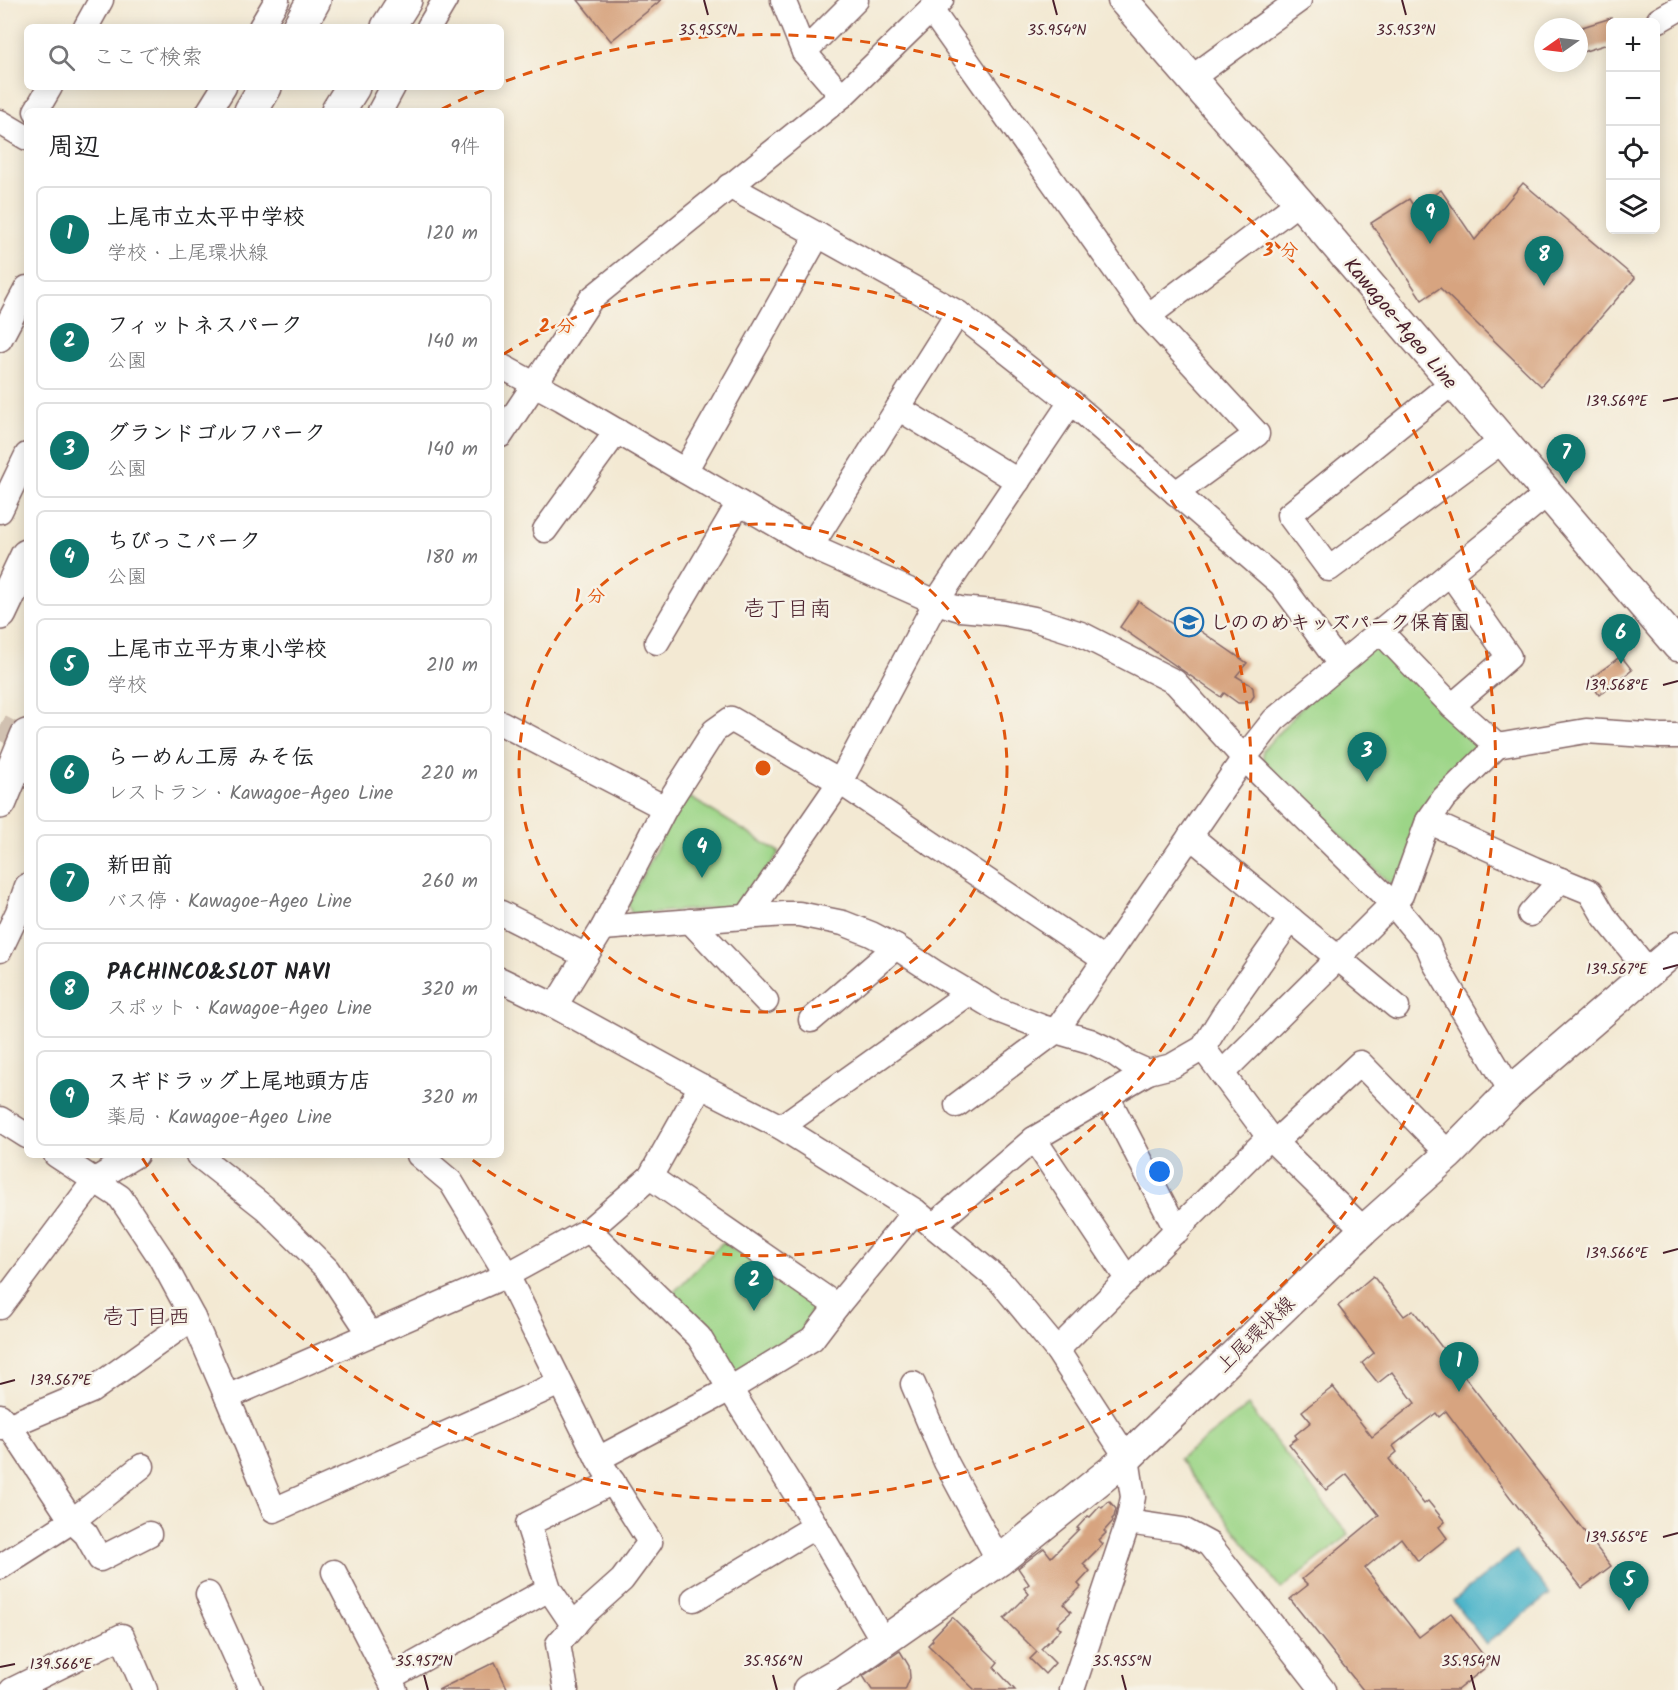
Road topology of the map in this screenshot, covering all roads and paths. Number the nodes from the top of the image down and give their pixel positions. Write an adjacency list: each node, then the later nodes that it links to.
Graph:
1 (101, 0): 11 (street)
2 (277, 0): 12 (street)
3 (314, 0): 13 (highway)
4 (405, 0): 14 (highway)
5 (445, 0): 15 (street)
6 (783, 0): 16 (street)
7 (856, 0): 16 (street)
8 (1123, 0): 17 (main road, Kawagoe-Ageo Line)
9 (1299, 0): 17 (street)
10 (936, 5): 23 (street); 37 (street)
11 (88, 24)
12 (263, 24)
13 (301, 24)
14 (390, 24)
15 (431, 24)
16 (804, 52): 23 (street)
17 (1190, 79): 32 (main road, Kawagoe-Ageo Line)
18 (48, 90): 24 (street)
19 (222, 90): 25 (street)
20 (262, 90): 26 (highway)
21 (351, 90): 27 (highway)
22 (391, 90): 28 (street)
23 (842, 96): 31 (street)
24 (38, 108)
25 (211, 108)
26 (253, 108)
27 (340, 108)
28 (382, 108)
29 (0, 122): 30 (street)
30 (24, 134)
31 (729, 186): 33 (street); 41 (street)
32 (1299, 202): 37 (street); 40 (main road, Kawagoe-Ageo Line)
33 (818, 236): 35 (street); 48 (street)
34 (24, 292): 36 (street)
35 (958, 313): 42 (street); 43 (street)
36 (6, 314): 38 (street)
37 (1148, 316): 50 (street)
38 (0, 339)
39 (504, 368): 41 (street)
40 (1452, 383): 46 (main road, Kawagoe-Ageo Line); 46 (street)
41 (534, 384): 44 (street); 45 (street)
42 (1071, 402): 49 (street); 50 (street)
43 (898, 408): 49 (street); 55 (street)
44 (504, 430)
45 (617, 431): 48 (street); 54 (street)
46 (1502, 441): 51 (main road, Kawagoe-Ageo Line)
47 (24, 462): 53 (street)
48 (685, 471): 52 (street)
49 (1018, 481): 58 (street)
50 (1176, 493): 63 (street)
51 (1547, 494): 57 (street); 62 (main road, Kawagoe-Ageo Line)
52 (739, 503): 55 (street); 61 (street)
53 (0, 510)
54 (545, 530)
55 (811, 546): 58 (street)
56 (24, 562): 59 (highway)
57 (1450, 573): 60 (street); 64 (street)
58 (936, 602): 69 (street); 70 (street)
59 (0, 613)
60 (1380, 631): 63 (street); 64 (street)
61 (657, 642)
62 (1678, 646)
63 (1340, 664): 69 (street)
64 (1452, 706): 68 (street)
65 (504, 725): 72 (street)
66 (1678, 736): 68 (street)
67 (24, 743): 71 (highway)
68 (1497, 746): 73 (street)
69 (1244, 758): 74 (street); 77 (street)
70 (840, 782): 72 (street); 80 (street); 89 (street)
71 (0, 802)
72 (665, 808): 83 (street)
73 (1428, 821): 75 (street); 77 (street)
74 (1190, 836): 81 (street); 89 (street)
75 (1561, 880): 78 (street); 90 (street)
76 (24, 895): 86 (street)
77 (1392, 904): 88 (street); 102 (street)
78 (1530, 914)
79 (504, 915): 87 (street)
80 (747, 917): 82 (street); 84 (street)
81 (1291, 919): 88 (street); 98 (street)
82 (690, 921): 83 (street); 93 (street)
83 (603, 928): 87 (street)
84 (896, 947): 92 (street); 96 (street)
85 (1678, 947): 90 (main road, 上尾環状線)
86 (0, 950)
87 (586, 956): 94 (street)
88 (1338, 958): 95 (street); 100 (street)
89 (1105, 960): 97 (street)
90 (1650, 973): 102 (main road, 上尾環状線)
91 (504, 981): 94 (street)
92 (969, 993): 97 (street); 106 (street)
93 (766, 1001)
94 (555, 1006): 101 (street)
95 (1397, 1007)
96 (811, 1020)
97 (1056, 1031): 99 (street); 104 (street)
98 (1203, 1048): 99 (street); 100 (street)
99 (1148, 1072): 103 (street)
100 (1222, 1073): 109 (street)
101 (701, 1086): 106 (street); 115 (street)
102 (1511, 1091): 110 (main road, 上尾環状線)
103 (1107, 1096): 108 (street); 120 (street)
104 (957, 1106)
105 (0, 1119): 107 (street)
106 (781, 1127): 117 (street)
107 (24, 1134)
108 (1034, 1140): 117 (street); 122 (street)
109 (1272, 1140): 110 (street); 119 (street); 120 (street)
110 (1449, 1154): 119 (main road, 上尾環状線)
111 (61, 1158): 116 (street)
112 (131, 1158): 116 (street)
113 (202, 1158): 126 (street)
114 (423, 1158): 121 (street)
115 (650, 1177): 118 (street); 123 (street)
116 (95, 1180): 124 (street); 125 (street)
117 (924, 1218): 123 (street); 127 (street)
118 (589, 1230): 121 (street); 130 (street)
119 (1364, 1230): 133 (main road, 上尾環状線)
120 (1177, 1231): 122 (street)
121 (507, 1275): 126 (street); 128 (street)
122 (1128, 1280): 127 (street)
123 (837, 1306): 130 (street)
124 (0, 1307)
125 (193, 1318): 131 (street); 132 (street)
126 (370, 1334): 131 (street)
127 (1057, 1350): 133 (street)
128 (561, 1383): 131 (street); 134 (street)
129 (913, 1384): 141 (street)
130 (730, 1389): 134 (street); 139 (street)
131 (227, 1397)
132 (3, 1423): 137 (street)
133 (1127, 1458): 138 (street); 141 (main road, 上尾環状線)
134 (597, 1459): 136 (street)
135 (142, 1466): 137 (street)
136 (613, 1482): 144 (street); 147 (street)
137 (72, 1521): 140 (street); 142 (street)
138 (1128, 1522): 157 (street); 158 (street)
139 (816, 1526): 146 (street); 148 (street)
140 (149, 1534)
141 (999, 1561): 148 (main road, 上尾環状線)
142 (0, 1567)
143 (334, 1572): 150 (street)
144 (549, 1589): 147 (street); 150 (street)
145 (208, 1594): 154 (street)
146 (694, 1599)
147 (574, 1626): 155 (street)
148 (883, 1641): 156 (main road, 上尾環状線)
149 (0, 1684): 151 (street)
150 (392, 1684)
151 (4, 1690)
152 (12, 1690): 153 (street)
153 (145, 1690)
154 (251, 1690)
155 (566, 1690)
156 (808, 1690)
157 (1072, 1690)
158 (1323, 1690)

